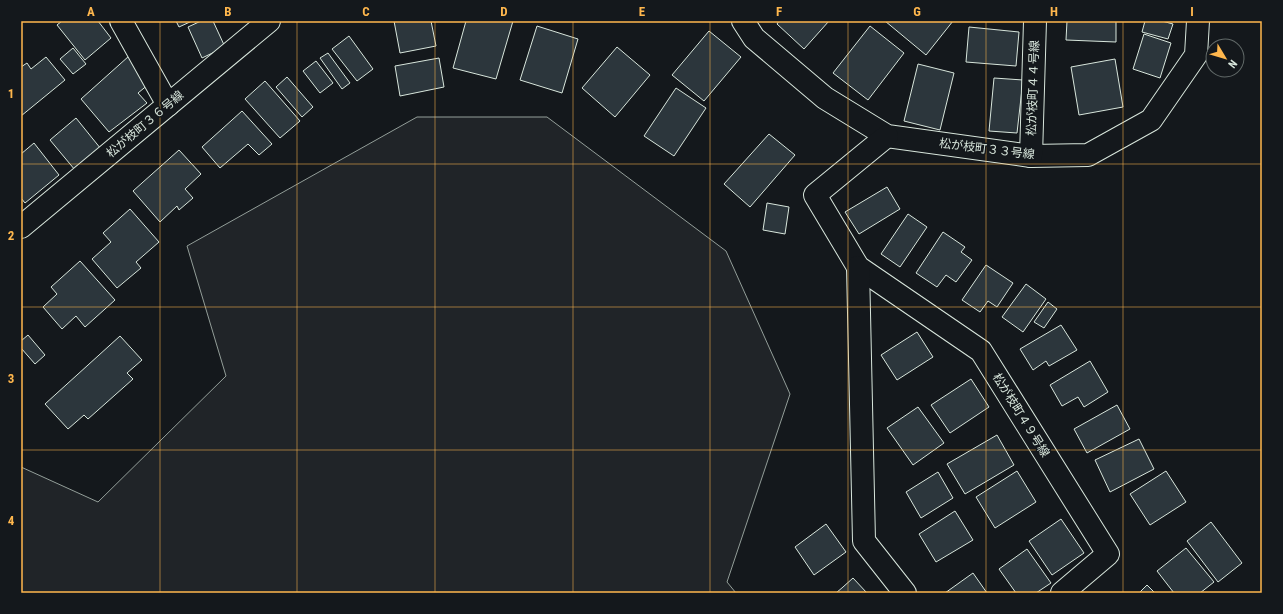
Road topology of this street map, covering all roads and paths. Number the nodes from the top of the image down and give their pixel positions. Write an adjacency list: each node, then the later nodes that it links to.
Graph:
1 (121, 21): 6 (street)
2 (269, 21): 6 (street, 松が枝町３６号線)
3 (743, 21): 7 (street, 松が枝町３３号線)
4 (1035, 21): 8 (street, 松が枝町４４号線)
5 (1198, 21): 8 (street, 松が枝町３３号線)
6 (168, 105): 9 (street, 松が枝町３６号線)
7 (887, 136): 8 (street, 松が枝町３３号線); 10 (street, 松が枝町４９号線)
8 (1031, 156)
9 (21, 227)
10 (858, 267): 11 (street, 松が枝町４９号線); 12 (street, 松が枝町４９号線)
11 (905, 593)
12 (1062, 593)

